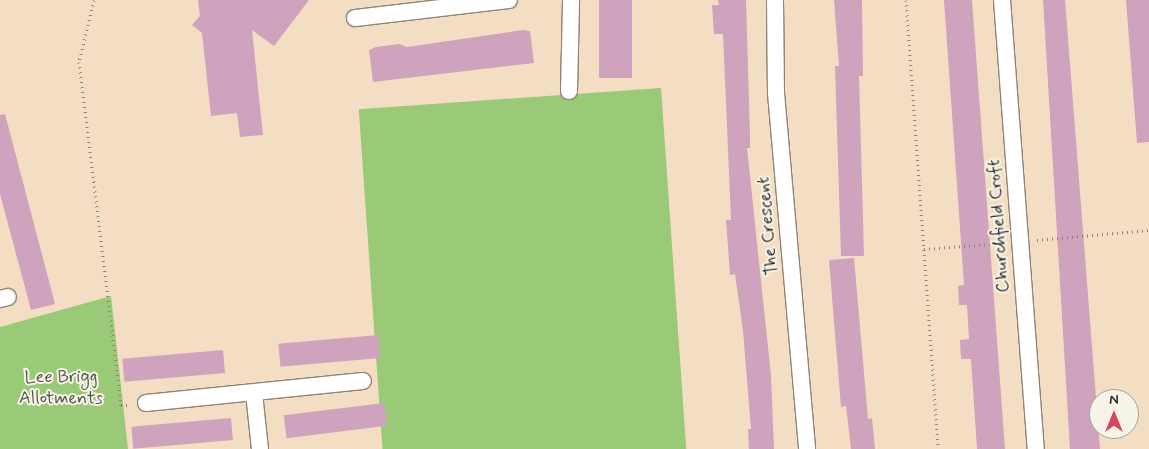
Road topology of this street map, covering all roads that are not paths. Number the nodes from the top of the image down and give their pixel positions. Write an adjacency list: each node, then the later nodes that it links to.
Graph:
1 (509, 0): 5 (street)
2 (571, 0): 7 (street)
3 (776, 0): 12 (street, The Crescent)
4 (1002, 0): 13 (street, Churchfield Croft)
5 (384, 7): 6 (street)
6 (355, 18)
7 (569, 91)
8 (363, 381): 9 (street)
9 (254, 393): 10 (street); 11 (street)
10 (146, 404)
11 (260, 449)
12 (807, 449)
13 (1036, 449)

